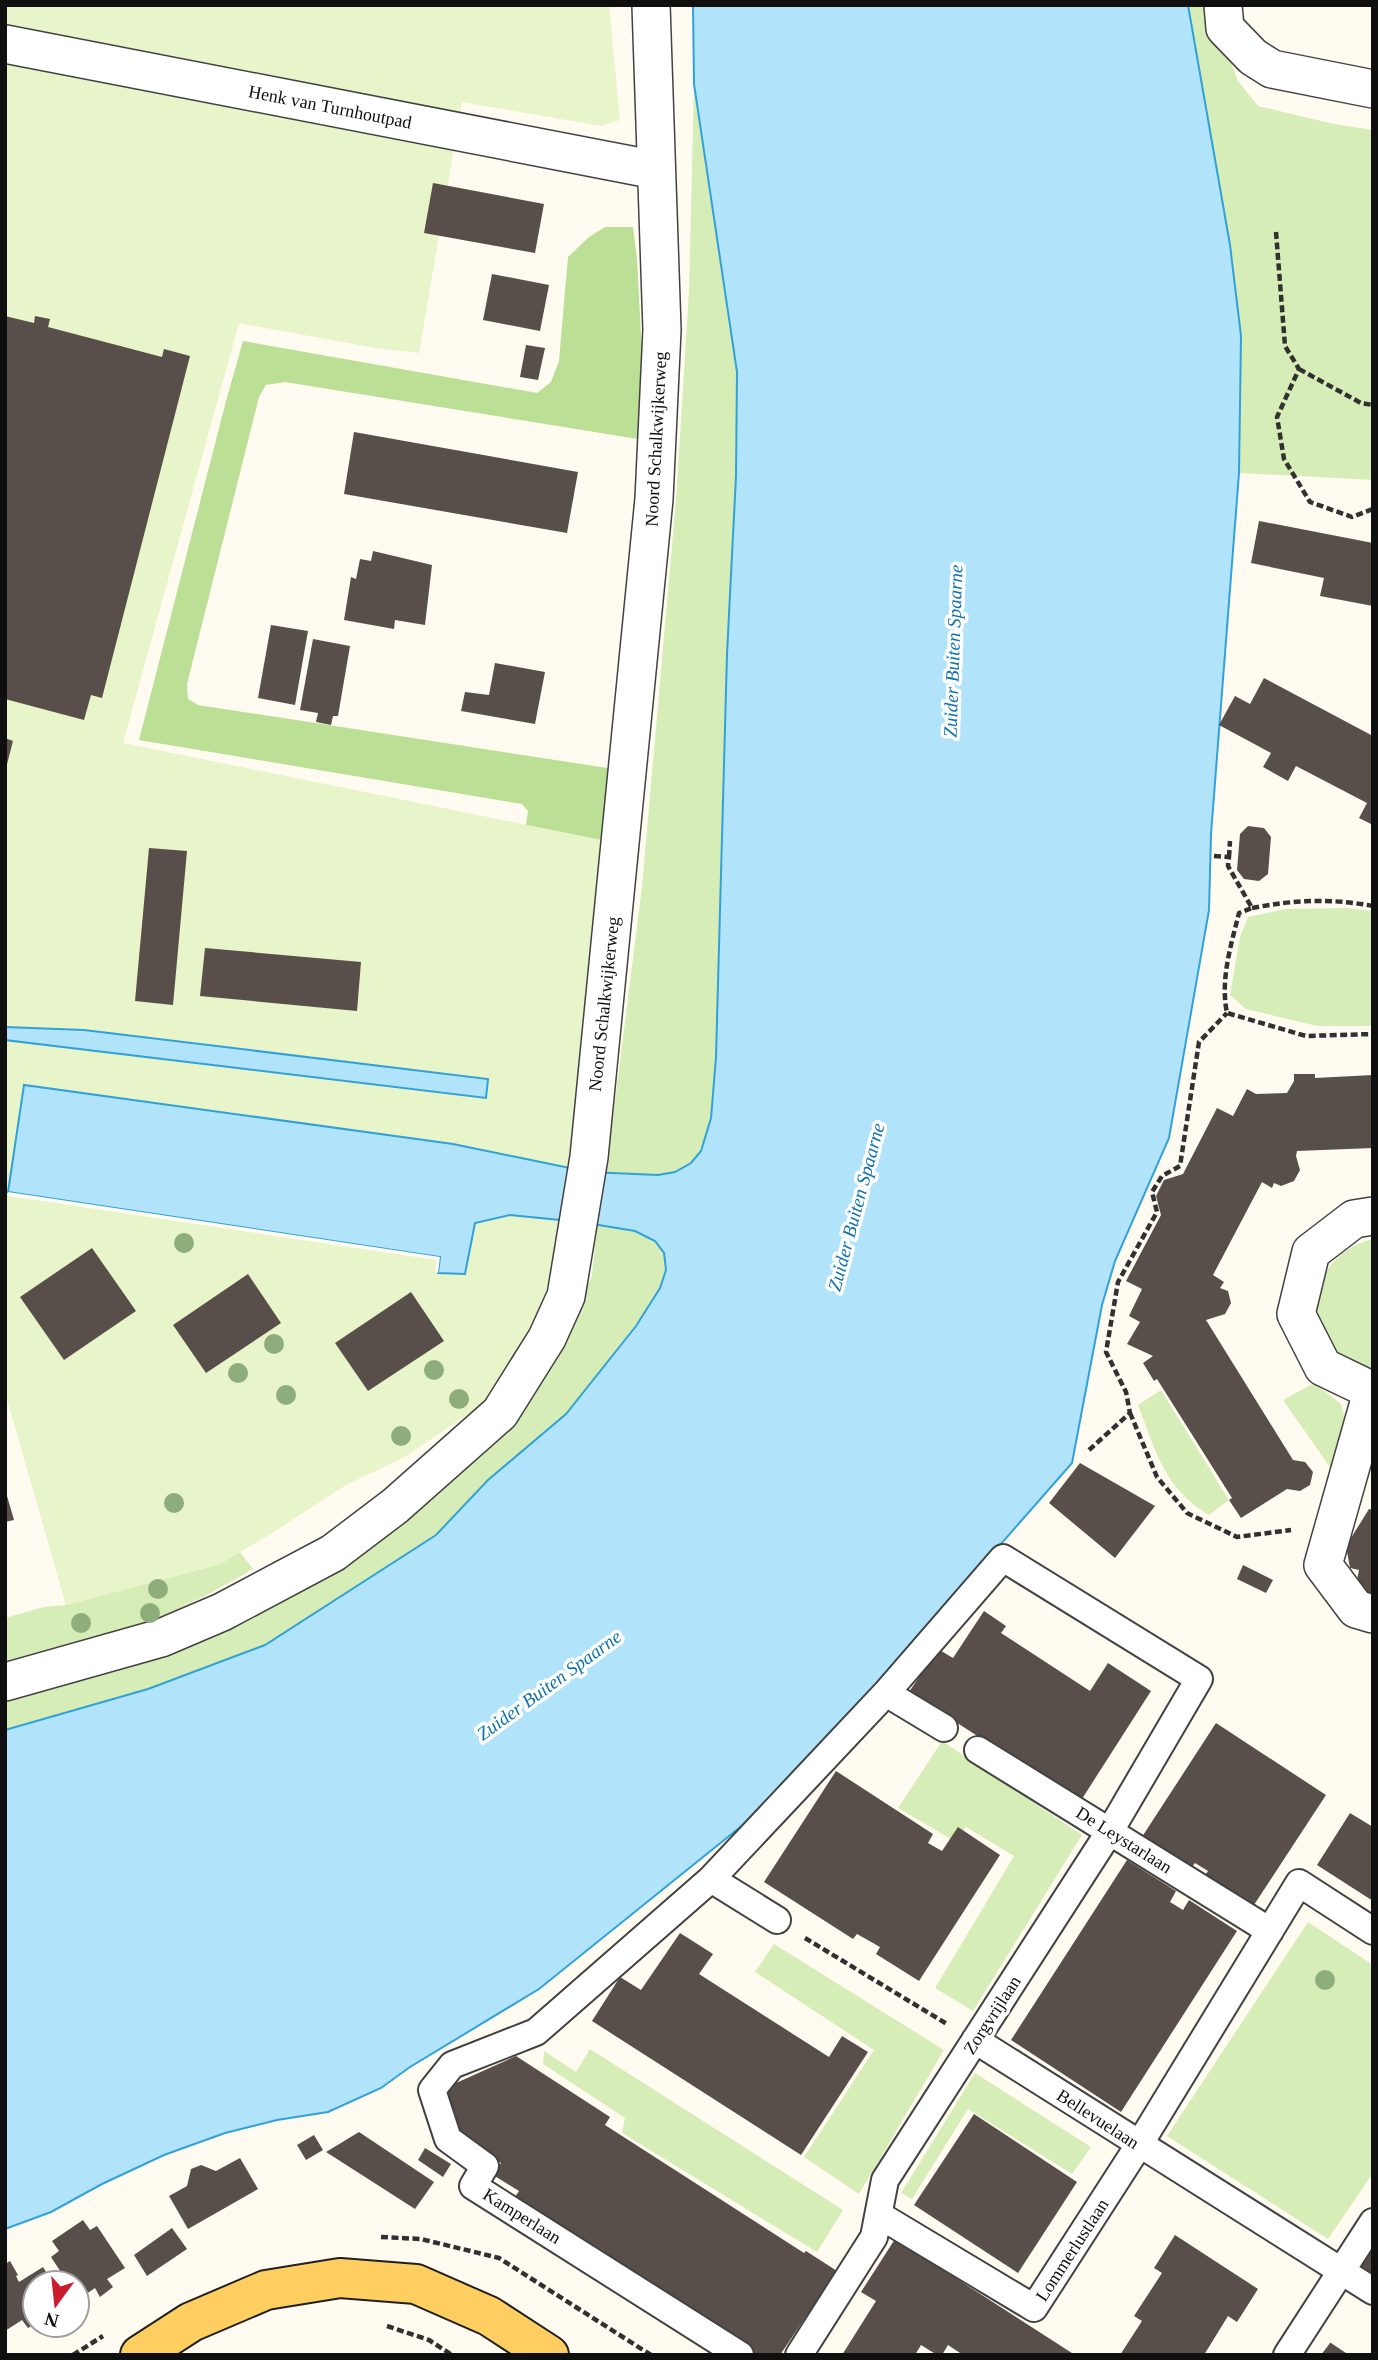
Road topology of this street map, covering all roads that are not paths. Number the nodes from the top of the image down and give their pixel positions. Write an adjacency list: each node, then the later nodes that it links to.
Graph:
1 (650, 5): 5 (street, Noord Schalkwijkerweg)
2 (1223, 5): 4 (street)
3 (5, 44): 5 (street, Henk van Turnhoutpad)
4 (1373, 89)
5 (656, 170): 9 (street, Noord Schalkwijkerweg)
6 (1373, 1216): 7 (street)
7 (1373, 1391): 8 (street)
8 (1373, 1615)
9 (5, 1682)
10 (886, 1693): 11 (street); 13 (street, Zorgvrijlaan); 14 (street)
11 (944, 1728)
12 (978, 1750): 13 (street, De Leystarlaan)
13 (1110, 1832): 16 (street, De Leystarlaan); 18 (street, Zorgvrijlaan)
14 (711, 1879): 15 (street); 26 (street, Kamperlaan)
15 (777, 1920)
16 (1270, 1931): 17 (street); 19 (street)
17 (1373, 1931)
18 (975, 2040): 19 (street, Bellevuelaan); 20 (street, Zorgvrijlaan)
19 (1139, 2145): 20 (street, Lommerlustlaan); 22 (street, Bellevuelaan)
20 (879, 2215): 27 (street, Zorgvrijlaan)
21 (1373, 2222): 22 (street)
22 (1340, 2270): 23 (street, Bellevuelaan); 28 (street)
23 (1373, 2291)
24 (140, 2355): 25 (main road)
25 (549, 2355)
26 (740, 2355)
27 (799, 2355)
28 (1287, 2355)

